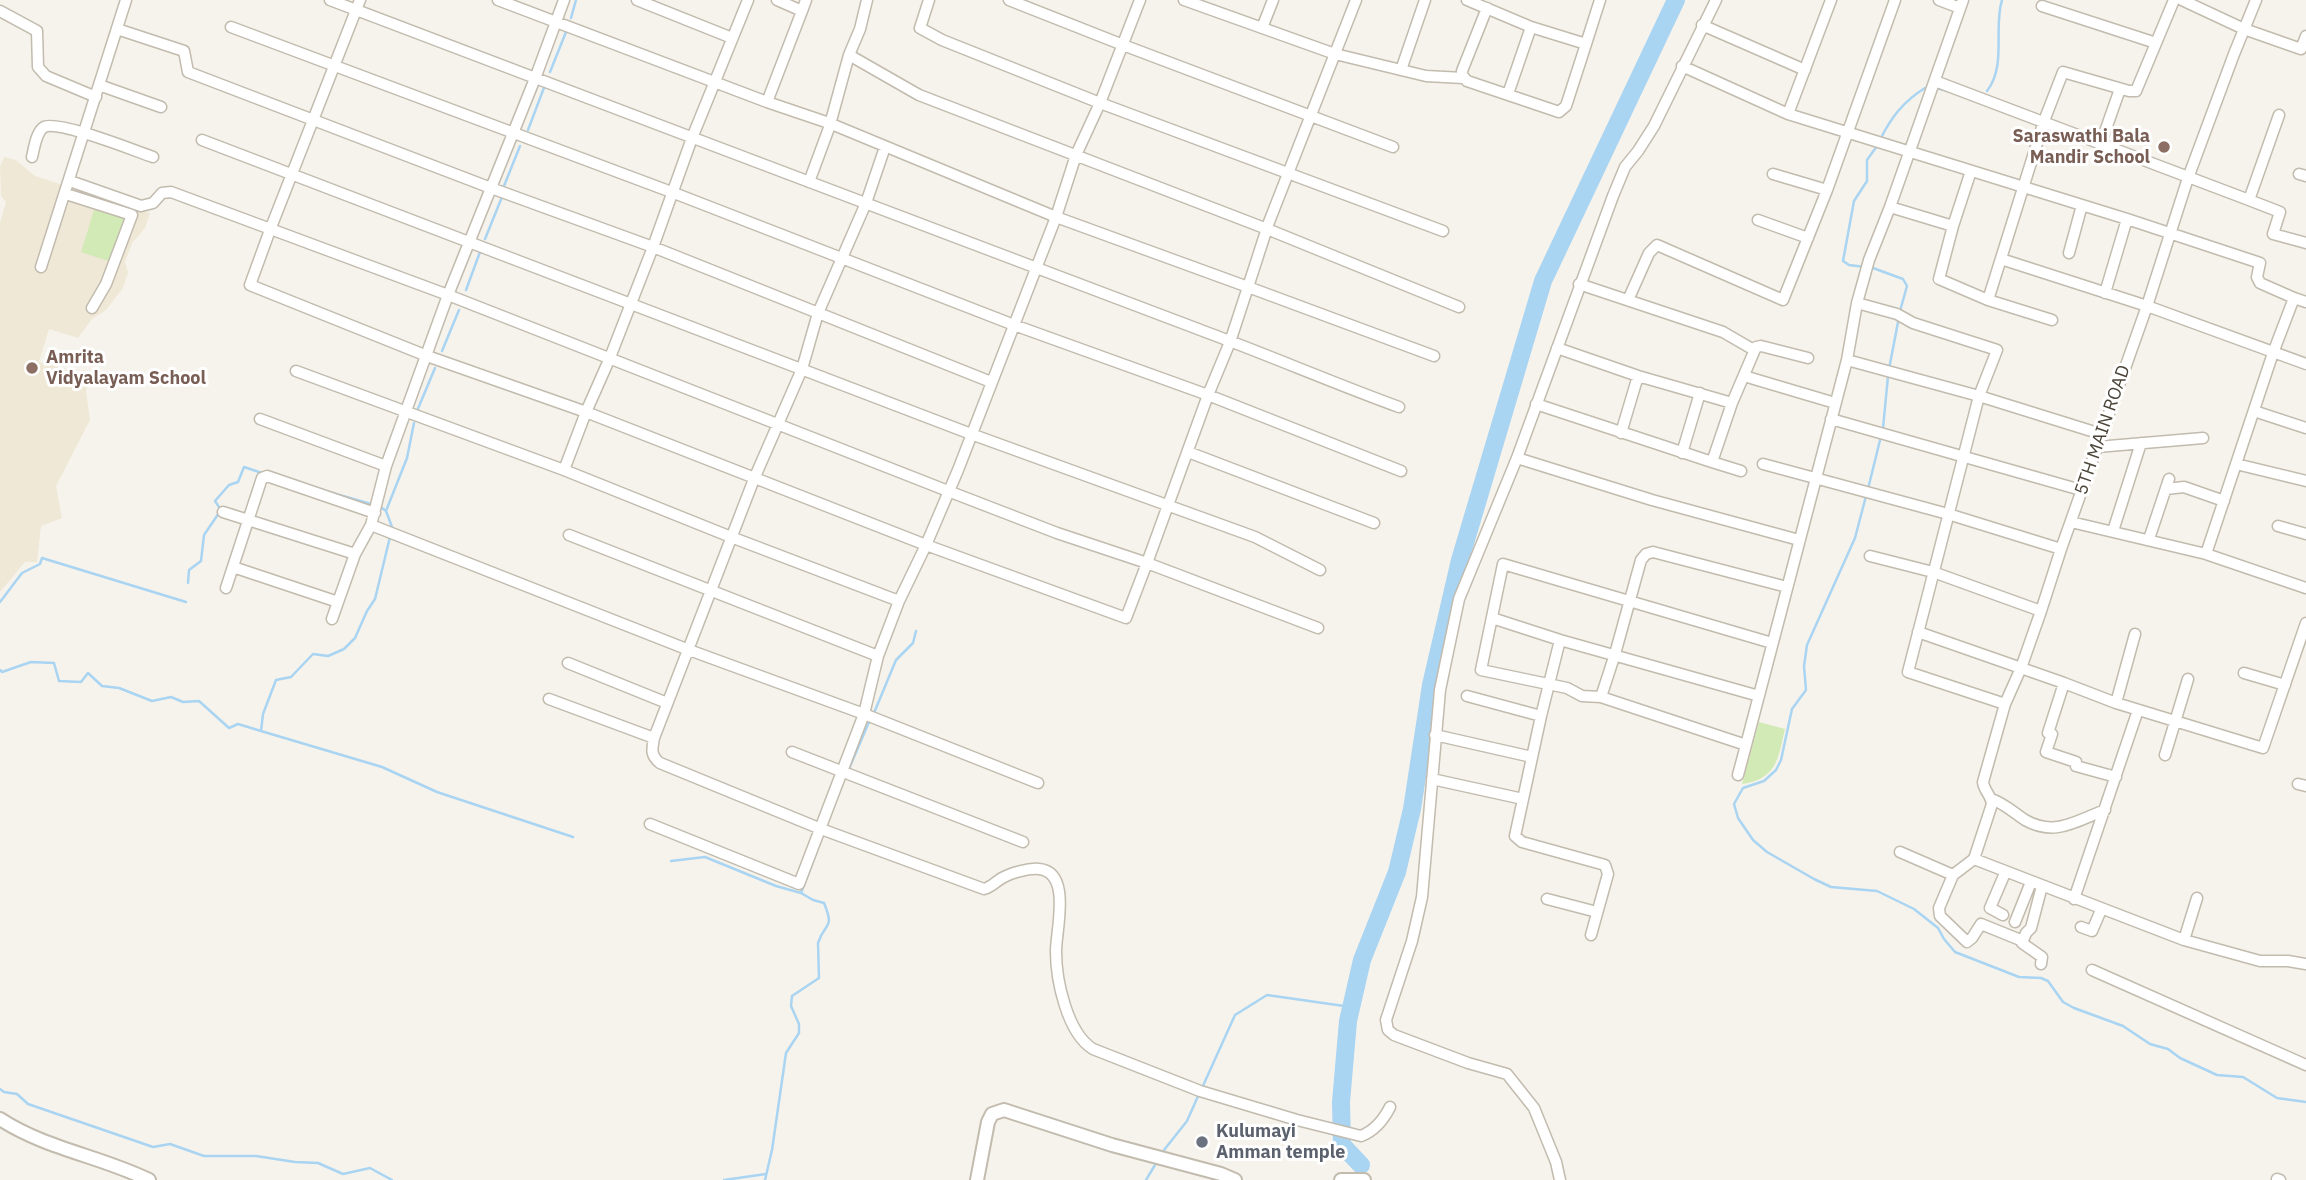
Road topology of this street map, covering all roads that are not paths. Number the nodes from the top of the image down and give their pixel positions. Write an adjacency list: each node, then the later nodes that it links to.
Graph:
1 (126, 0): 38 (street)
2 (330, 0): 27 (street)
3 (498, 0): 33 (street)
4 (564, 0): 33 (street)
5 (636, 0): 41 (street)
6 (748, 0): 41 (street)
7 (777, 0): 32 (street)
8 (806, 0): 32 (street)
9 (867, 0): 47 (street)
10 (929, 0): 61 (street)
11 (1009, 0): 44 (street)
12 (1140, 0): 44 (street)
13 (1184, 0): 28 (street)
14 (1273, 0): 37 (street)
15 (1425, 0): 50 (street)
16 (1467, 0): 30 (street)
17 (1600, 0): 43 (street)
18 (1716, 0): 34 (street)
19 (1831, 0): 51 (street)
20 (1895, 0): 70 (street)
21 (1939, 0): 26 (street)
22 (2174, 0): 42 (street)
23 (2182, 0): 39 (street)
24 (2256, 0): 39 (street, 5TH MAIN ROAD)
25 (1351, 1): 46 (street)
26 (1962, 4): 54 (street)
27 (358, 5): 48 (street); 52 (street)
28 (1211, 5): 37 (street)
29 (2042, 6): 42 (street)
30 (1487, 8): 36 (street); 53 (street)
31 (0, 11): 59 (street)
32 (802, 11): 60 (street)
33 (555, 22): 52 (street); 55 (street)
34 (1702, 25): 49 (street); 51 (street)
35 (231, 27): 48 (street)
36 (1531, 27): 43 (street); 58 (street)
37 (1262, 28): 46 (street)
38 (117, 29): 56 (street); 66 (street)
39 (2244, 29): 45 (street); 85 (street, 5TH MAIN ROAD)
40 (2306, 36): 45 (street)
41 (732, 38): 55 (street)
42 (2156, 43): 57 (street)
43 (1586, 44): 58 (street)
44 (1123, 45): 61 (street); 65 (street)
45 (2303, 50)
46 (1335, 54): 50 (street); 65 (street)
47 (849, 55): 68 (street); 78 (street)
48 (334, 66): 66 (street); 69 (street)
49 (1682, 66): 63 (street); 114 (street)
50 (1401, 70): 53 (street)
51 (1805, 70): 63 (street)
52 (536, 76): 69 (street); 72 (street)
53 (1463, 78): 58 (street)
54 (1935, 81): 67 (street); 77 (street)
55 (714, 83): 60 (street); 72 (street)
56 (99, 85): 59 (street); 62 (street)
57 (2120, 89): 67 (street); 74 (street)
58 (1508, 94)
59 (96, 97): 71 (street)
60 (767, 102): 68 (street)
61 (1100, 103): 78 (street); 82 (street)
62 (161, 107)
63 (1788, 114): 70 (street)
64 (2279, 115): 93 (street)
65 (1311, 116): 75 (street); 82 (street)
66 (314, 119): 83 (street); 88 (street)
67 (2044, 121): 74 (street); 89 (street)
68 (828, 123): 76 (street); 87 (street)
69 (513, 132): 88 (street); 91 (street)
70 (1847, 132): 77 (street); 90 (street)
71 (85, 133): 79 (street); 80 (street); 86 (street)
72 (692, 138): 87 (street); 91 (street)
73 (202, 140): 83 (street)
74 (2101, 143): 85 (street)
75 (1393, 146)
76 (884, 147): 94 (street); 97 (street)
77 (1909, 152): 81 (street); 96 (street)
78 (1076, 155): 97 (street); 101 (street)
79 (32, 157)
80 (153, 157)
81 (1971, 171): 89 (street); 100 (street)
82 (1289, 173): 101 (street); 103 (street)
83 (292, 174): 102 (street); 106 (street)
84 (1773, 174): 90 (street)
85 (2188, 178): 93 (street); 104 (street, 5TH MAIN ROAD)
86 (70, 181): 92 (street); 102 (street)
87 (809, 182): 94 (street)
88 (491, 188): 106 (street); 108 (street)
89 (2024, 188): 95 (street); 111 (street)
90 (1827, 190): 105 (street)
91 (674, 193): 108 (street); 110 (street)
92 (66, 194): 112 (street); 126 (street)
93 (2249, 200): 107 (street)
94 (866, 204): 110 (street); 113 (street)
95 (2082, 205): 98 (street); 109 (street)
96 (1890, 207): 100 (street); 122 (street)
97 (1056, 217): 113 (street); 115 (street)
98 (2127, 219): 104 (street); 116 (street)
99 (1758, 220): 105 (street)
100 (1953, 226): 120 (street)
101 (1267, 229): 115 (street); 125 (street)
102 (270, 230): 117 (street); 134 (street)
103 (1443, 231)
104 (2169, 233): 118 (street); 124 (street, 5TH MAIN ROAD)
105 (1808, 238): 119 (street)
106 (469, 243): 117 (street); 123 (street)
107 (2306, 243)
108 (653, 247): 123 (street); 127 (street)
109 (2069, 253)
110 (843, 259): 127 (street); 129 (street)
111 (2001, 259): 116 (street); 120 (street)
112 (41, 267)
113 (1036, 270): 129 (street); 130 (street)
114 (1579, 284): 119 (street); 131 (street)
115 (1248, 288): 130 (street); 135 (street)
116 (2105, 293): 124 (street)
117 (448, 295): 134 (street); 137 (street)
118 (2294, 298): 121 (street); 133 (street)
119 (1628, 300): 132 (street)
120 (1989, 300): 128 (street)
121 (2306, 302)
122 (1857, 303): 138 (street); 147 (street)
123 (631, 304): 137 (street); 140 (street)
124 (2147, 306): 133 (street); 161 (street, 5TH MAIN ROAD)
125 (1459, 307)
126 (92, 308)
127 (818, 313): 140 (street); 144 (street)
128 (2052, 320)
129 (1014, 325): 144 (street); 146 (street)
130 (1230, 342): 146 (street); 151 (street)
131 (1558, 348): 142 (street); 150 (street)
132 (1754, 350): 136 (street); 143 (street)
133 (2273, 353): 139 (street); 152 (street)
134 (427, 356): 153 (street); 154 (street)
135 (1434, 356)
136 (1808, 358)
137 (609, 360): 154 (street); 157 (street)
138 (1847, 360): 147 (street); 149 (street)
139 (2306, 364)
140 (802, 369): 157 (street); 160 (street)
141 (296, 371): 153 (street)
142 (1638, 376): 145 (street); 159 (street)
143 (1744, 376): 148 (street); 149 (street)
144 (991, 382): 160 (street)
145 (1700, 393): 148 (street); 166 (street)
146 (1208, 395): 165 (street); 174 (street)
147 (1979, 396): 161 (street); 167 (street)
148 (1731, 403): 169 (street)
149 (1835, 403): 156 (street)
150 (1536, 404): 159 (street); 168 (street)
151 (1399, 407)
152 (2254, 411): 158 (street); 171 (street)
153 (407, 412): 172 (street); 173 (street)
154 (586, 412): 173 (street); 177 (street)
155 (260, 419): 172 (street)
156 (1831, 419): 167 (street); 176 (street)
157 (778, 424): 177 (street); 180 (street)
158 (2306, 428)
159 (1621, 433): 166 (street)
160 (971, 434): 180 (street); 182 (street)
161 (2101, 434): 164 (street, 5TH MAIN ROAD)
162 (2203, 438): 163 (street)
163 (2141, 443): 164 (street); 191 (street)
164 (2097, 447): 179 (street, 5TH MAIN ROAD)
165 (1188, 452): 182 (street); 188 (street)
166 (1682, 453): 169 (street)
167 (1963, 456): 179 (street); 185 (street)
168 (1517, 458): 196 (street); 243 (street)
169 (1712, 462): 175 (street)
170 (1763, 464): 176 (street)
171 (2236, 464): 178 (street); 181 (street)
172 (386, 466): 184 (street)
173 (564, 470): 194 (street)
174 (1401, 471)
175 (1741, 471)
176 (1815, 478): 185 (street); 196 (street)
177 (754, 479): 194 (street); 197 (street)
178 (2306, 481)
179 (2081, 490): 187 (street, 5TH MAIN ROAD)
180 (948, 491): 197 (street); 202 (street)
181 (2224, 501): 195 (street); 200 (street)
182 (1168, 507): 202 (street); 204 (street)
183 (223, 512): 186 (street)
184 (375, 513): 186 (street); 189 (street)
185 (1948, 514): 198 (street); 205 (street)
186 (248, 520): 199 (street); 203 (street)
187 (2071, 522): 191 (street); 198 (street, 5TH MAIN ROAD)
188 (1374, 523)
189 (371, 525): 199 (street); 222 (street)
190 (2278, 526): 192 (street)
191 (2113, 531): 195 (street)
192 (2306, 534)
193 (569, 536): 209 (street)
194 (731, 537): 209 (street); 210 (street)
195 (2149, 539): 200 (street)
196 (1799, 540): 206 (street)
197 (926, 545): 202 (street); 210 (street)
198 (2060, 549): 213 (street, 5TH MAIN ROAD)
199 (355, 554): 212 (street)
200 (2206, 554): 208 (street)
201 (1870, 556): 205 (street)
202 (1147, 563): 217 (street)
203 (233, 567): 207 (street); 212 (street)
204 (1320, 570)
205 (1933, 572): 213 (street); 218 (street)
206 (1787, 587): 211 (street); 221 (street)
207 (226, 588)
208 (2306, 588)
209 (711, 591): 222 (street); 224 (street)
210 (899, 601): 224 (street)
211 (1630, 601): 214 (street); 221 (street); 223 (street)
212 (338, 602): 215 (street)
213 (2041, 611): 226 (street, 5TH MAIN ROAD)
214 (1492, 618): 220 (street); 230 (street)
215 (332, 619)
216 (2306, 624): 231 (street)
217 (1318, 628)
218 (1918, 632): 226 (street); 238 (street)
219 (2135, 634): 237 (street)
220 (1560, 640): 223 (street); 230 (street)
221 (1772, 643): 233 (street)
222 (689, 650): 236 (street); 240 (street)
223 (1615, 654): 233 (street); 234 (street)
224 (878, 656): 240 (street)
225 (568, 663): 236 (street)
226 (2021, 668): 229 (street); 238 (street, 5TH MAIN ROAD)
227 (2244, 673): 231 (street)
228 (2188, 679): 242 (street)
229 (2064, 683): 237 (street); 251 (street)
230 (1548, 685): 234 (street); 241 (street)
231 (2285, 685): 242 (street)
232 (1467, 696): 241 (street)
233 (1759, 696): 245 (street)
234 (1601, 697): 245 (street)
235 (549, 699): 244 (street)
236 (667, 703): 244 (street)
237 (2116, 703): 239 (street)
238 (2005, 704): 255 (street, 5TH MAIN ROAD)
239 (2138, 710): 242 (street); 251 (street)
240 (864, 714): 249 (street); 253 (street)
241 (1541, 716): 248 (street)
242 (2175, 721): 247 (street)
243 (1435, 735): 248 (street); 252 (street)
244 (654, 738): 258 (street)
245 (1746, 745): 250 (street)
246 (792, 752): 249 (street)
247 (2165, 755)
248 (1532, 757): 254 (street)
249 (842, 771): 258 (street); 259 (street)
250 (1738, 775)
251 (2116, 777): 256 (street)
252 (1432, 779): 254 (street); 287 (street)
253 (1038, 783)
254 (1523, 799): 269 (street)
255 (1992, 799): 256 (street); 261 (street, 5TH MAIN ROAD)
256 (2105, 810): 267 (street)
257 (650, 824): 258 (street)
258 (821, 829): 280 (street)
259 (1023, 842)
260 (1900, 852): 263 (street)
261 (1974, 859): 262 (street); 263 (street)
262 (2005, 873): 264 (street); 270 (street)
263 (1953, 875): 275 (street)
264 (2036, 884): 267 (street); 271 (street); 275 (street)
265 (2197, 898): 274 (street)
266 (1547, 899): 269 (street)
267 (2074, 899): 268 (street)
268 (2101, 910): 272 (street); 274 (street)
269 (1597, 912): 273 (street)
270 (2003, 915)
271 (2015, 922)
272 (2081, 927)
273 (1591, 935)
274 (2183, 940): 277 (street)
275 (2023, 941): 276 (street)
276 (2041, 964)
277 (2306, 964)
278 (2092, 970): 279 (street)
279 (2306, 1065)
280 (1390, 1107)
281 (0, 1119): 282 (street)
282 (149, 1180)
283 (977, 1180): 284 (street)
284 (1235, 1180)
285 (1341, 1180): 286 (street)
286 (1364, 1180)
287 (1560, 1180)

